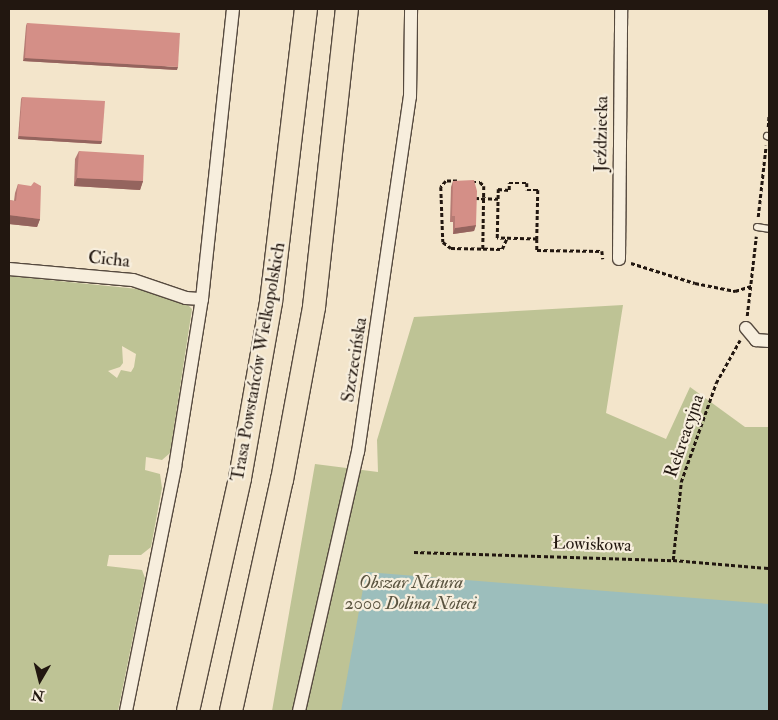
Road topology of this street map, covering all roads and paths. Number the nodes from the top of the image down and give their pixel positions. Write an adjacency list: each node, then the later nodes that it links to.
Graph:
1 (233, 9): 18 (street)
2 (306, 9): 25 (highway, Trasa Powstańców Wielkopolskich)
3 (347, 9): 26 (highway)
4 (411, 9): 27 (street, Szczecińska)
5 (621, 9): 14 (street, Jeździecka)
6 (475, 198): 7 (path)
7 (484, 199): 8 (path); 13 (path); 13 (path)
8 (498, 199): 11 (path); 12 (path)
9 (757, 227): 10 (lane)
10 (769, 229)
11 (508, 238): 12 (path); 13 (path)
12 (537, 239): 15 (path)
13 (483, 249)
14 (618, 259): 17 (path)
15 (603, 260)
16 (9, 269): 18 (street, Cicha)
17 (750, 286)
18 (202, 299): 24 (street)
19 (746, 328): 20 (street); 22 (path, Rekreacyjna)
20 (769, 342)
21 (414, 552): 22 (path, Łowiskowa)
22 (673, 560): 23 (path, Łowiskowa)
23 (769, 568)
24 (126, 711)
25 (188, 711)
26 (231, 711)
27 (299, 711)

